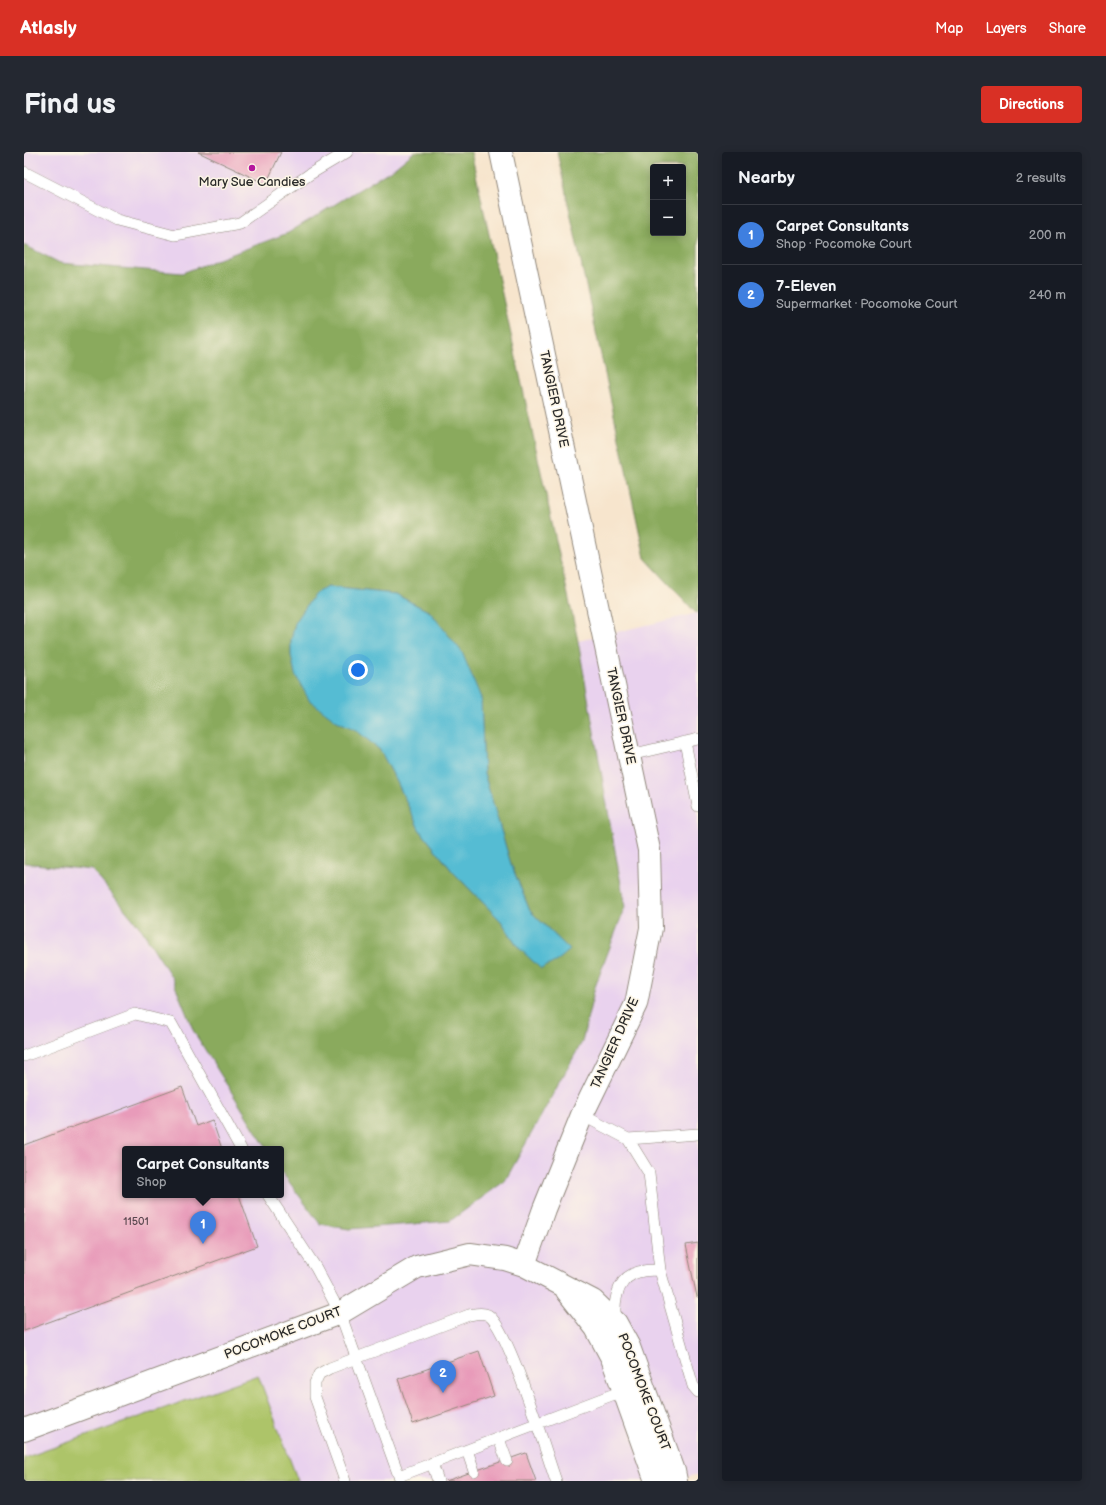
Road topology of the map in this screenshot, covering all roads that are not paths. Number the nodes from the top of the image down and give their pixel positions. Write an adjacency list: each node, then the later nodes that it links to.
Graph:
1 (348, 152): 3 (lane)
2 (501, 152): 6 (street, TANGIER DRIVE)
3 (24, 172)
4 (698, 739): 5 (lane)
5 (685, 742): 6 (lane); 7 (lane)
6 (630, 755): 9 (street, TANGIER DRIVE)
7 (698, 806)
8 (24, 1056): 12 (lane)
9 (582, 1115): 11 (lane); 14 (street, TANGIER DRIVE)
10 (698, 1134): 11 (lane)
11 (628, 1139): 15 (lane)
12 (239, 1146)
13 (270, 1198): 17 (lane)
14 (524, 1265): 16 (street, POCOMOKE COURT); 17 (street, POCOMOKE COURT)
15 (660, 1270): 18 (lane); 21 (lane)
16 (562, 1284): 18 (street, POCOMOKE COURT); 20 (street, POCOMOKE COURT)
17 (340, 1313): 19 (lane); 22 (street, POCOMOKE COURT)
18 (616, 1323): 34 (street, POCOMOKE COURT)
19 (356, 1357): 23 (lane); 29 (lane); 30 (lane)
20 (625, 1390): 23 (lane); 33 (street, POCOMOKE COURT)
21 (698, 1392)
22 (26, 1424)
23 (536, 1425): 24 (lane); 32 (lane)
24 (499, 1439): 25 (lane); 26 (lane)
25 (467, 1450): 27 (lane); 28 (lane)
26 (507, 1461)
27 (432, 1463): 29 (lane); 31 (lane)
28 (474, 1471)
29 (400, 1478)
30 (345, 1481)
31 (438, 1481)
32 (556, 1481)
33 (656, 1481)
34 (676, 1481)

